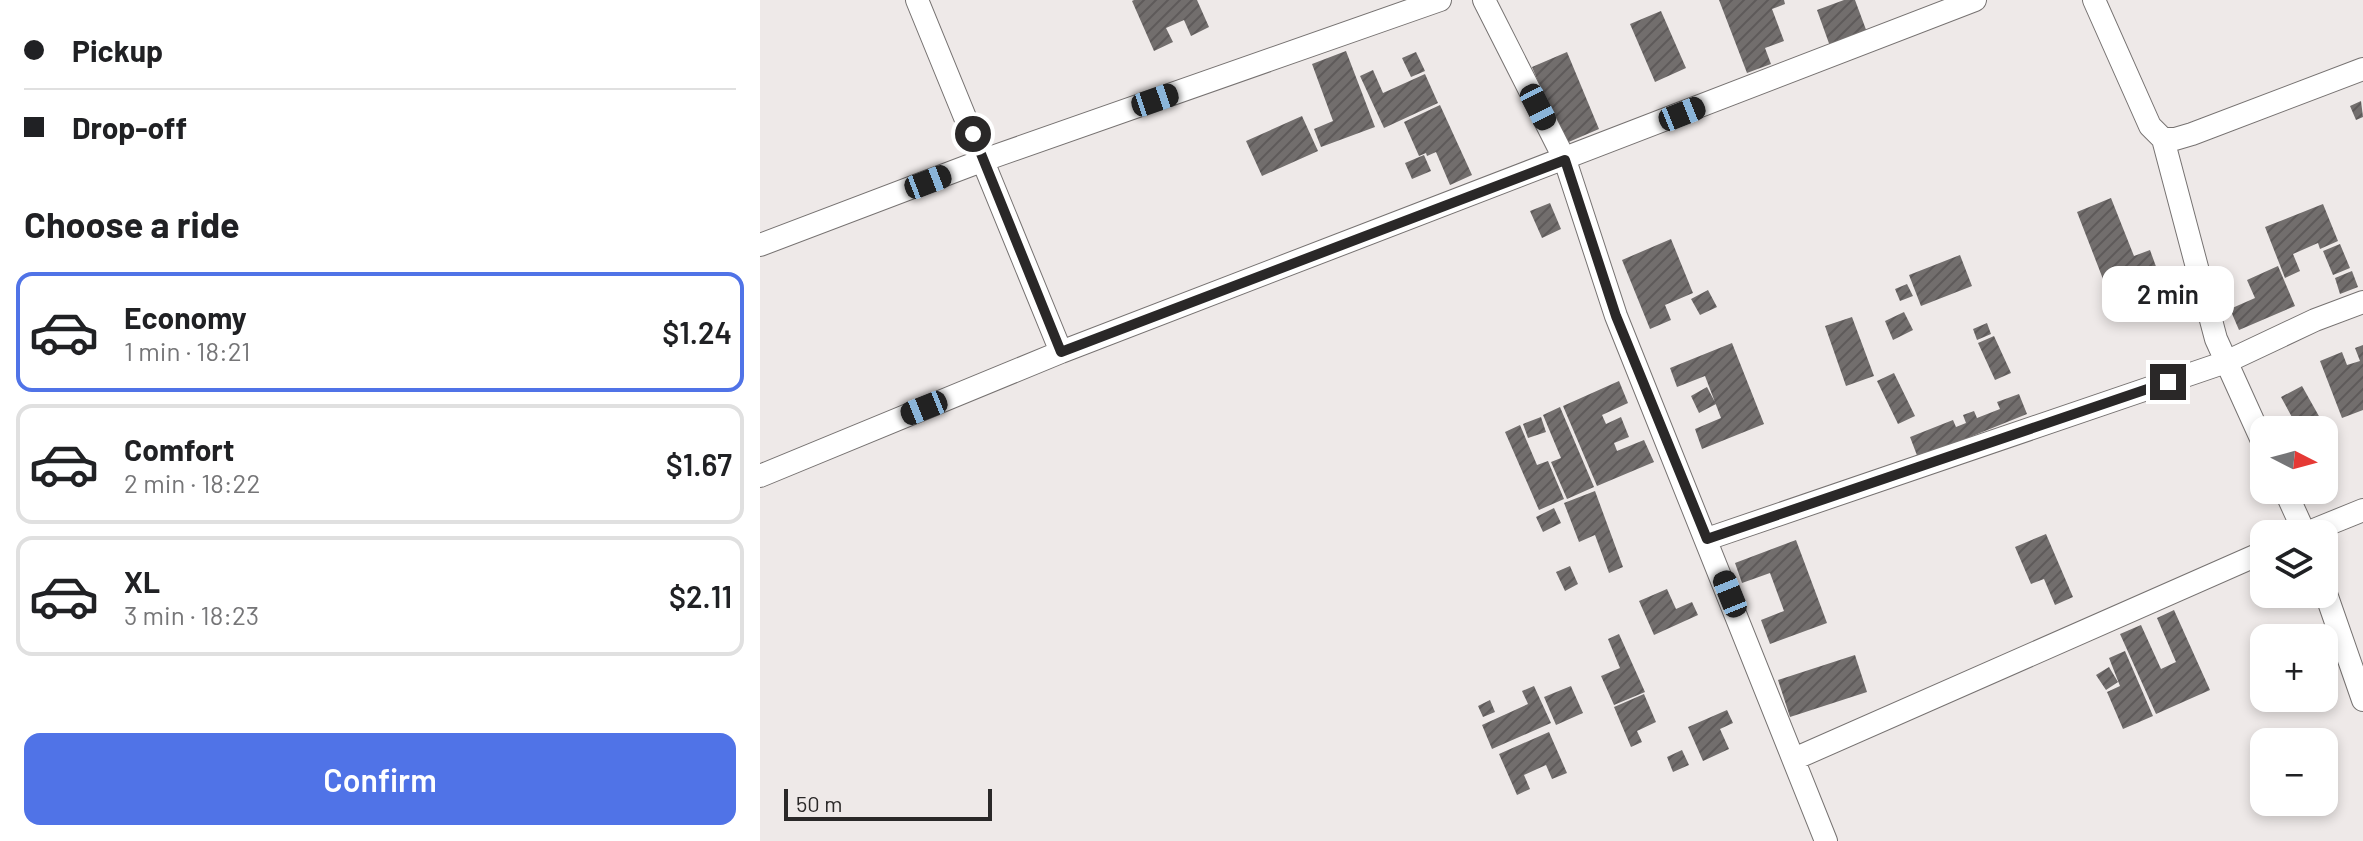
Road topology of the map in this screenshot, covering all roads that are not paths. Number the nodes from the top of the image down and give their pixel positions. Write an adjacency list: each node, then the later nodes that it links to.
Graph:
1 (917, 0): 8 (street)
2 (1440, 0): 8 (street)
3 (1484, 0): 9 (street)
4 (1975, 0): 9 (street)
5 (2094, 0): 7 (street)
6 (2363, 69): 7 (street)
7 (2163, 139): 13 (street)
8 (984, 160): 10 (street); 12 (street)
9 (1565, 160): 12 (street); 18 (street)
10 (760, 245)
11 (2363, 302): 13 (street)
12 (1061, 352): 15 (street)
13 (2226, 362): 14 (street); 18 (street)
14 (2251, 416)
15 (760, 476)
16 (2363, 510): 17 (street)
17 (2338, 520)
18 (1707, 539): 22 (street)
19 (2250, 558): 22 (street)
20 (2331, 608): 21 (street)
21 (2363, 700)
22 (1794, 759): 23 (street)
23 (1826, 841)

